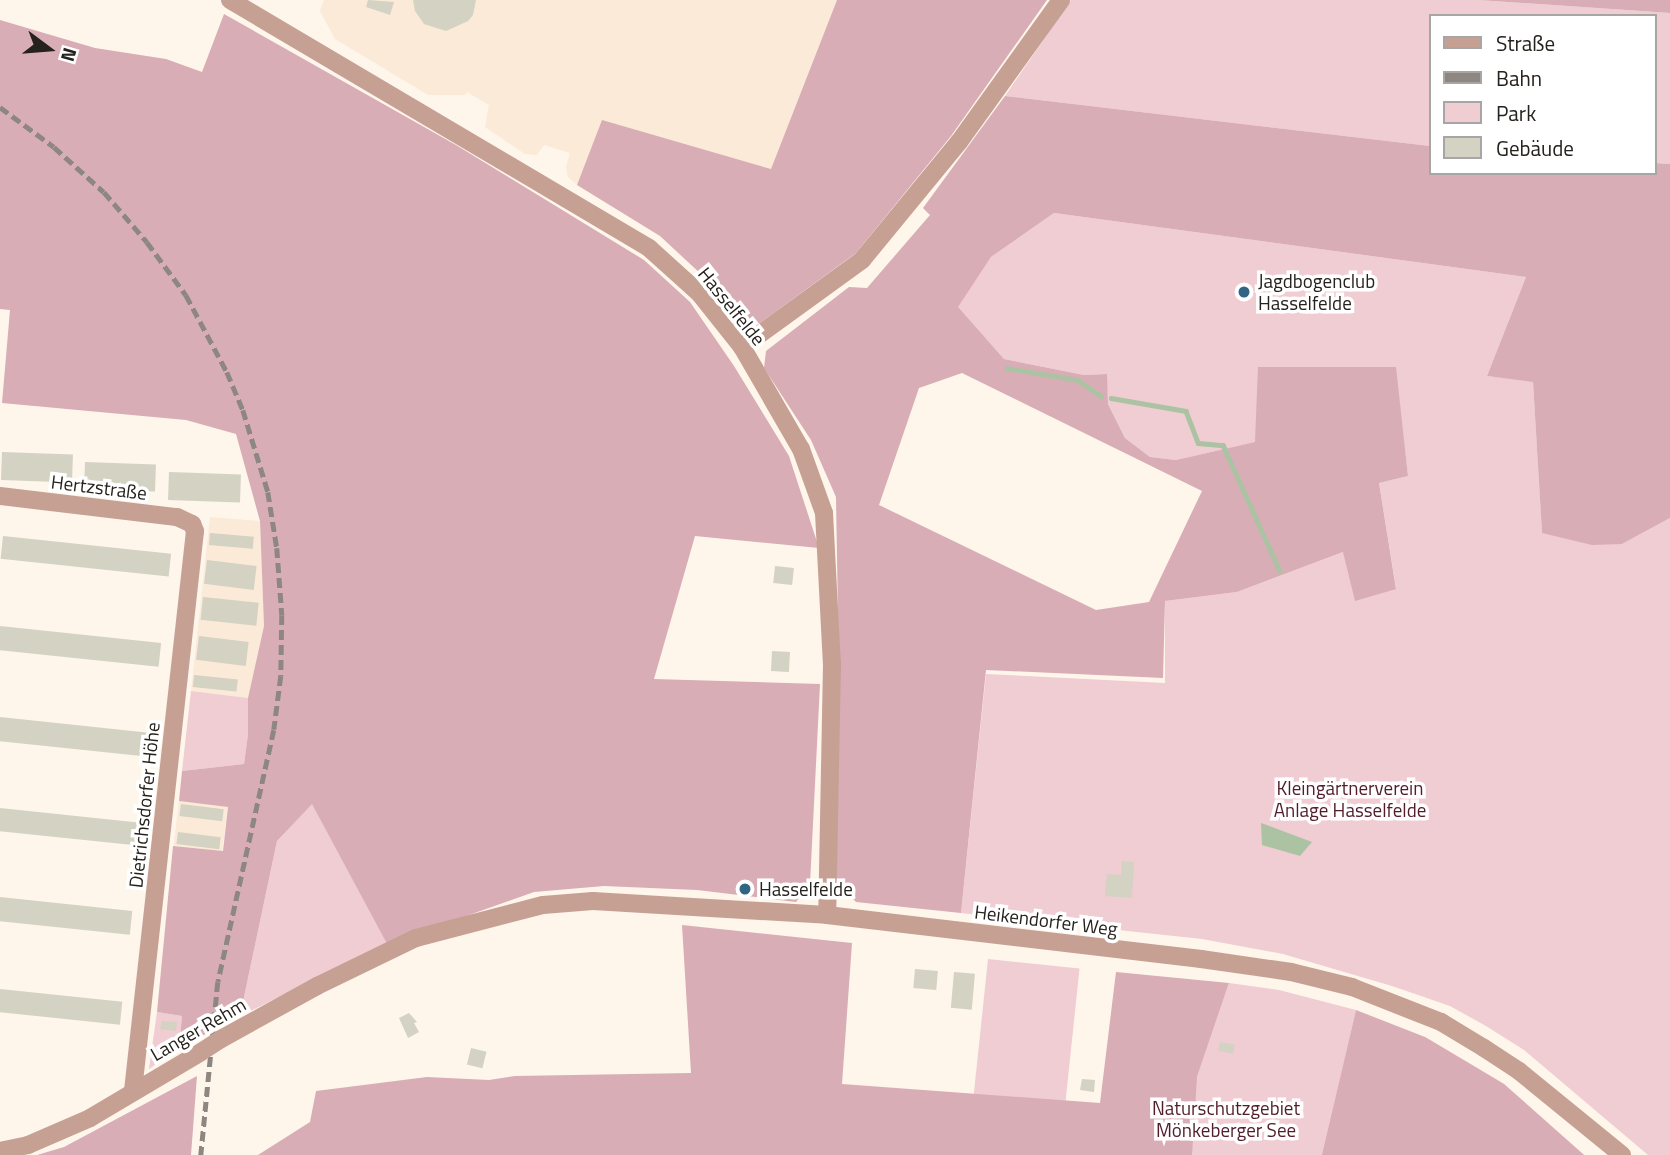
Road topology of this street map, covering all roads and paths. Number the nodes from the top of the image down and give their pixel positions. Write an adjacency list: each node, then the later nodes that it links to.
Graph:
1 (230, 0): 3 (street, Hasselfelde)
2 (1061, 0): 3 (street)
3 (742, 347): 6 (street, Hasselfelde)
4 (0, 496): 5 (street, Hertzstraße)
5 (191, 524): 8 (street, Dietrichsdorfer Höhe)
6 (827, 915): 7 (street, Heikendorfer Weg); 10 (street, Heikendorfer Weg)
7 (416, 939): 8 (street, Langer Rehm, bridge)
8 (133, 1091): 9 (street, Langer Rehm)
9 (0, 1151)
10 (1622, 1155)

